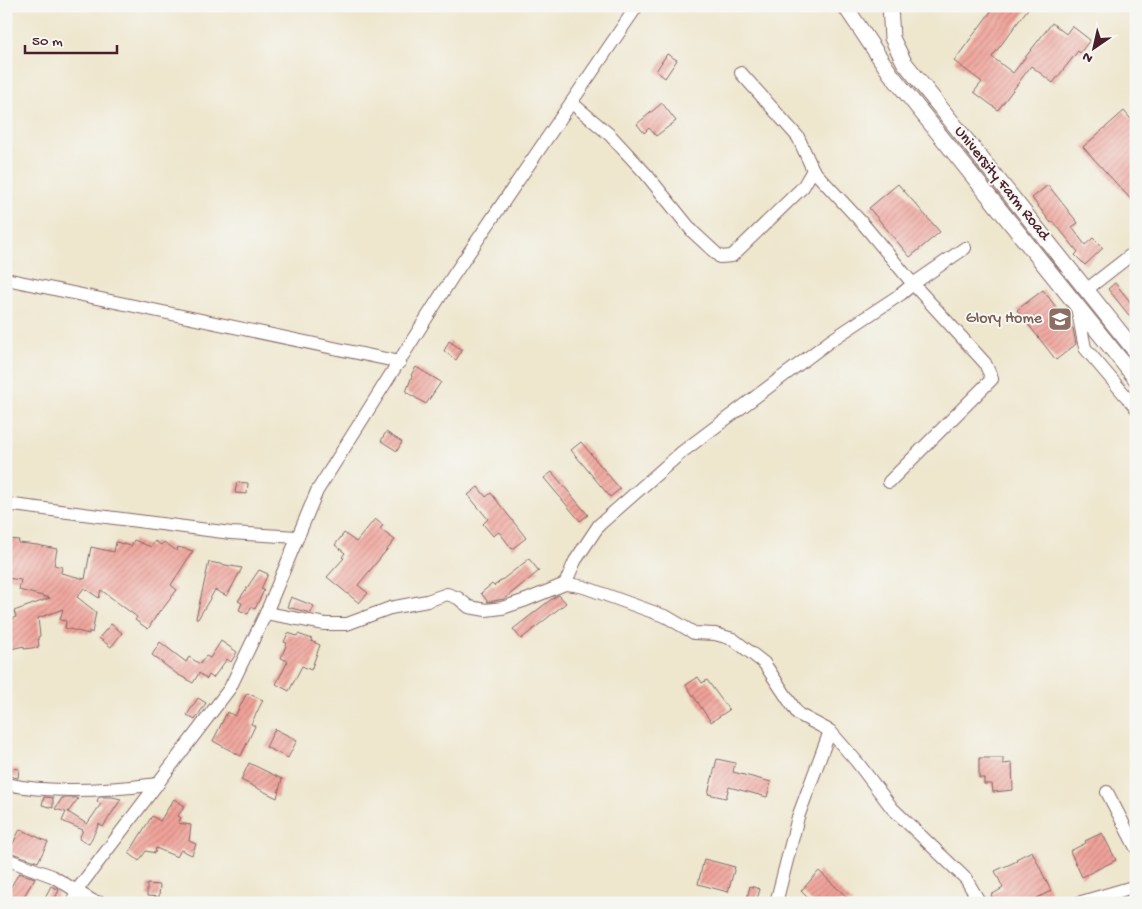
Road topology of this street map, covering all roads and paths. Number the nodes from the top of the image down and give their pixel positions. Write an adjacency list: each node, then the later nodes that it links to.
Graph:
1 (637, 6): 5 (street)
2 (845, 6): 12 (street, University Farm Road)
3 (890, 6): 11 (street, University Farm Road)
4 (740, 73): 6 (street)
5 (572, 103): 6 (street); 14 (street)
6 (813, 170): 10 (street)
7 (965, 248): 10 (street)
8 (1136, 252): 11 (street)
9 (6, 279): 14 (street)
10 (913, 284): 17 (street); 20 (street)
11 (1086, 290): 13 (street, University Farm Road)
12 (1077, 307): 15 (street, University Farm Road); 16 (street)
13 (1136, 352)
14 (400, 362): 19 (street)
15 (1136, 380)
16 (1136, 408)
17 (889, 482)
18 (6, 504): 19 (street)
19 (297, 537): 21 (street)
20 (565, 584): 21 (street); 22 (street)
21 (266, 613): 24 (street)
22 (830, 731): 32 (street); 33 (street)
23 (6, 784): 24 (street)
24 (158, 784): 29 (street)
25 (1107, 792): 26 (street)
26 (1136, 848)
27 (6, 858): 29 (street)
28 (1136, 886): 34 (street)
29 (77, 890): 30 (street); 31 (street)
30 (72, 903)
31 (101, 903)
32 (776, 903)
33 (980, 903)
34 (1078, 903)

